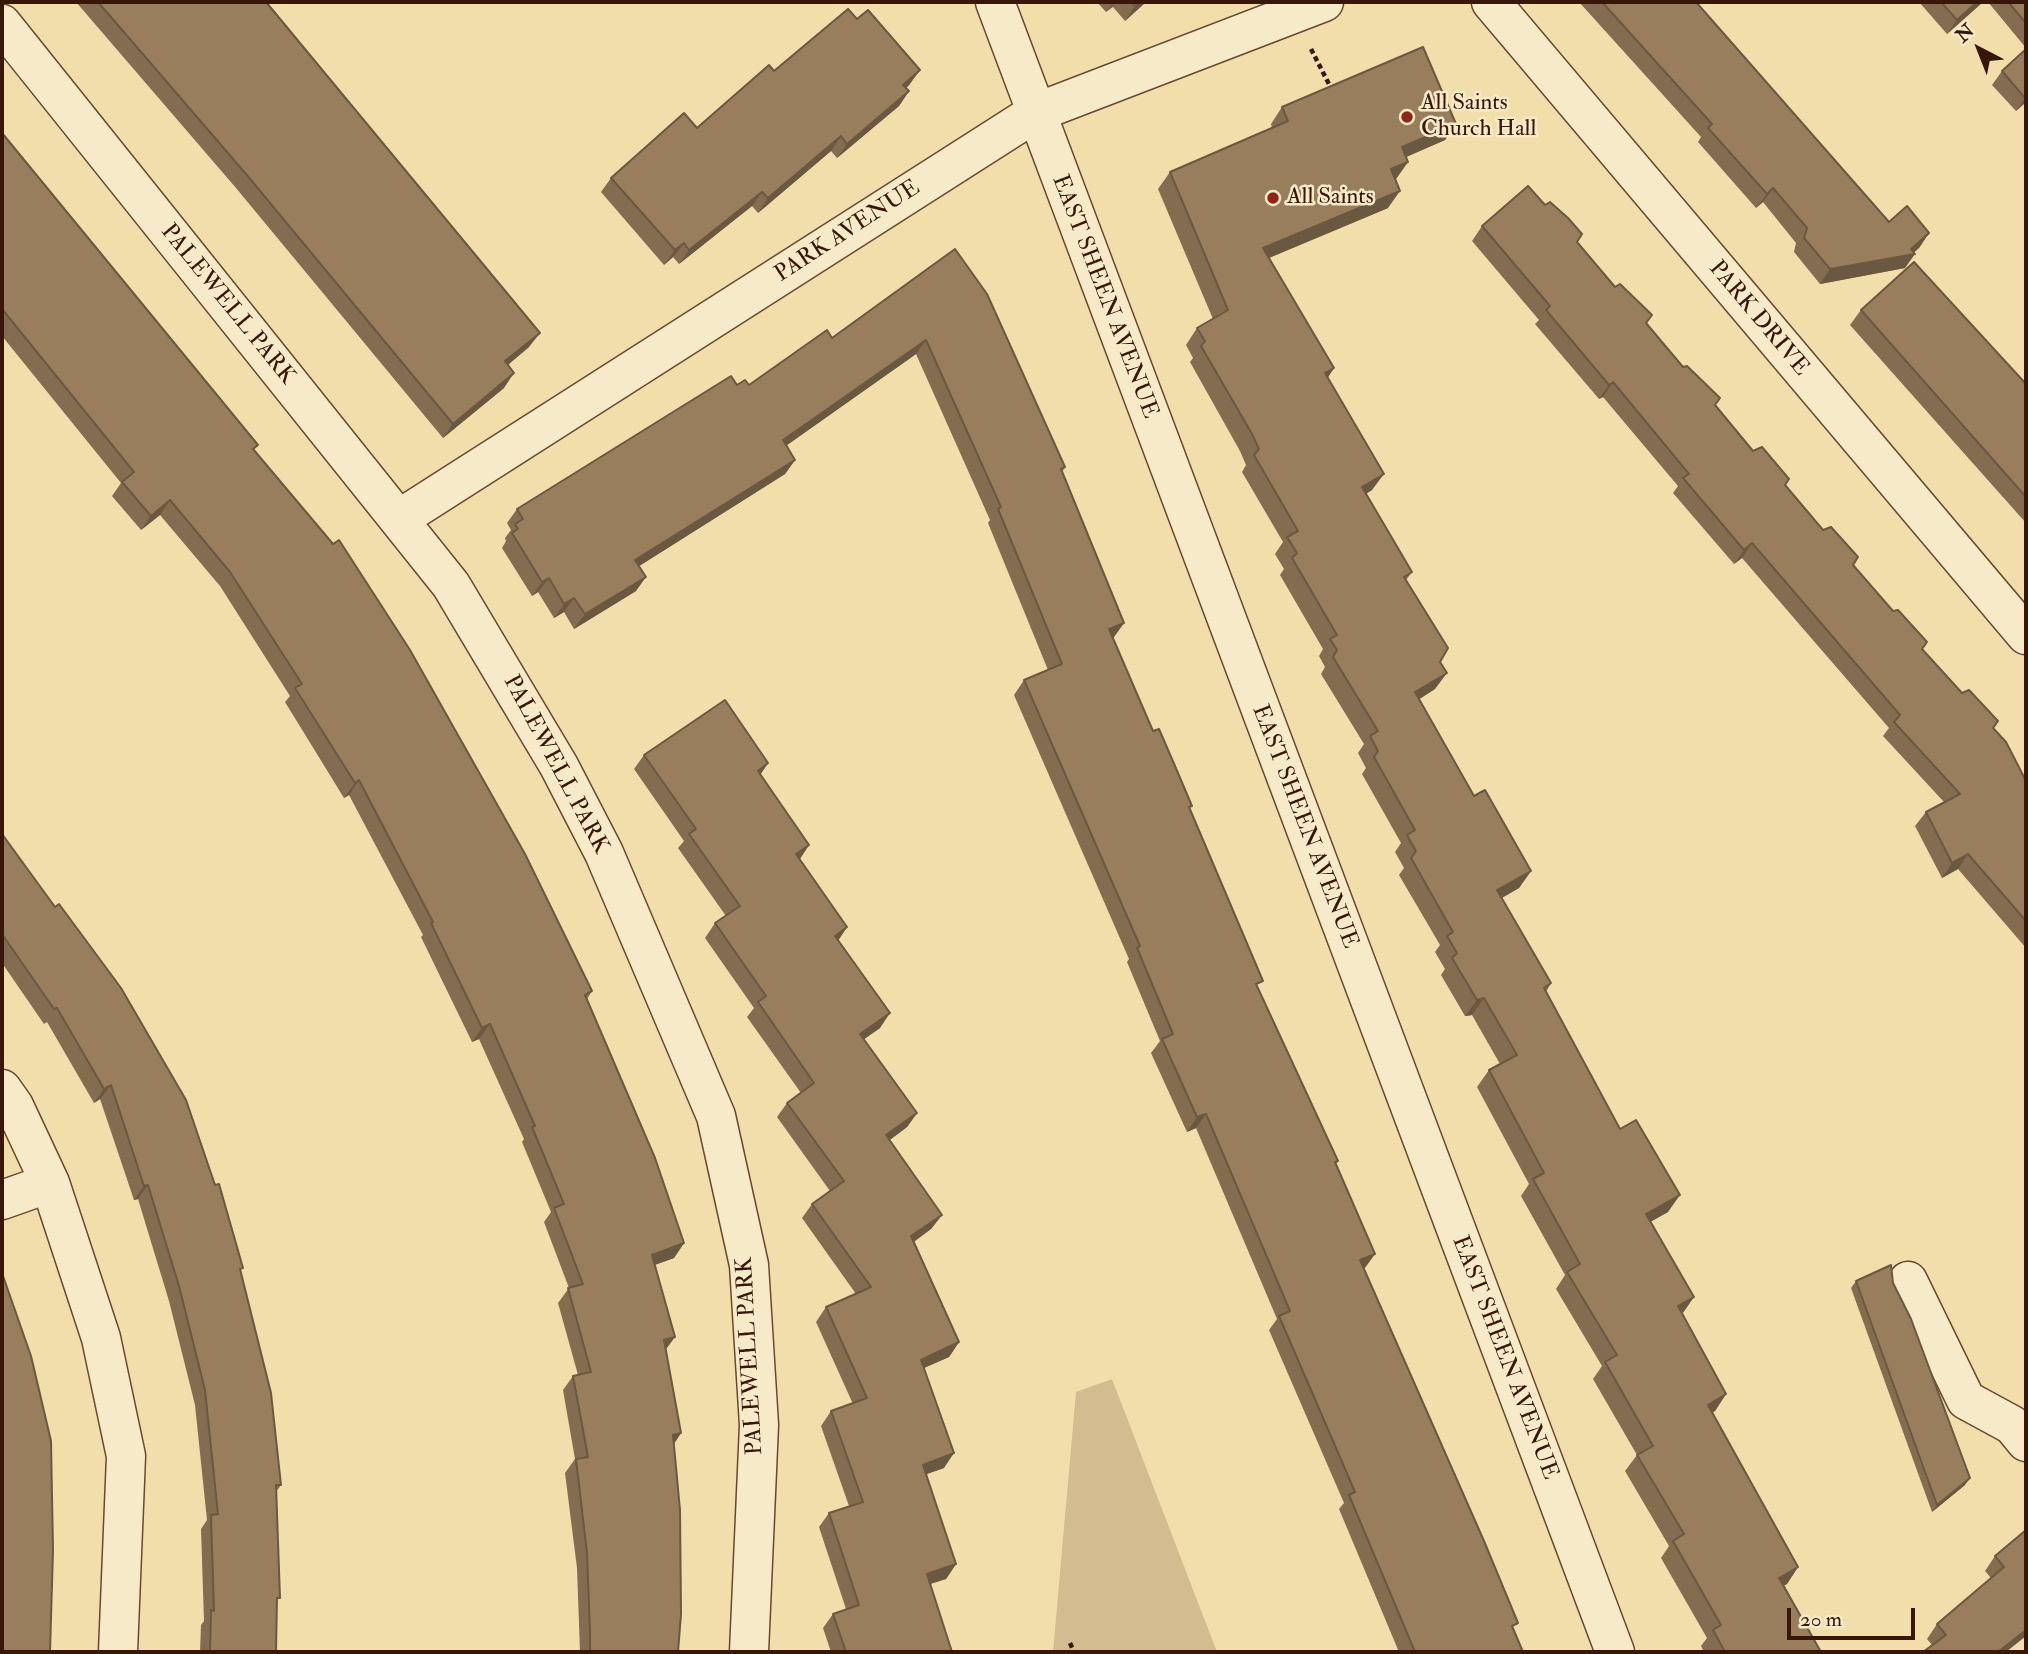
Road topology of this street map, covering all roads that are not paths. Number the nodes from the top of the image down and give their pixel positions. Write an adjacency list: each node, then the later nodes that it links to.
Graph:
1 (995, 2): 5 (street, EAST SHEEN AVENUE)
2 (1490, 2): 7 (street, PARK DRIVE)
3 (1311, 7): 5 (street, PARK AVENUE)
4 (2, 24): 6 (street, PALEWELL PARK)
5 (1035, 113): 6 (street, PARK AVENUE); 15 (street, EAST SHEEN AVENUE)
6 (399, 519): 14 (street, PALEWELL PARK)
7 (2026, 635)
8 (2, 1089): 9 (street)
9 (50, 1182): 10 (street); 13 (street)
10 (2, 1200)
11 (1908, 1280): 12 (street)
12 (2026, 1442)
13 (118, 1652)
14 (749, 1652)
15 (1615, 1652)

